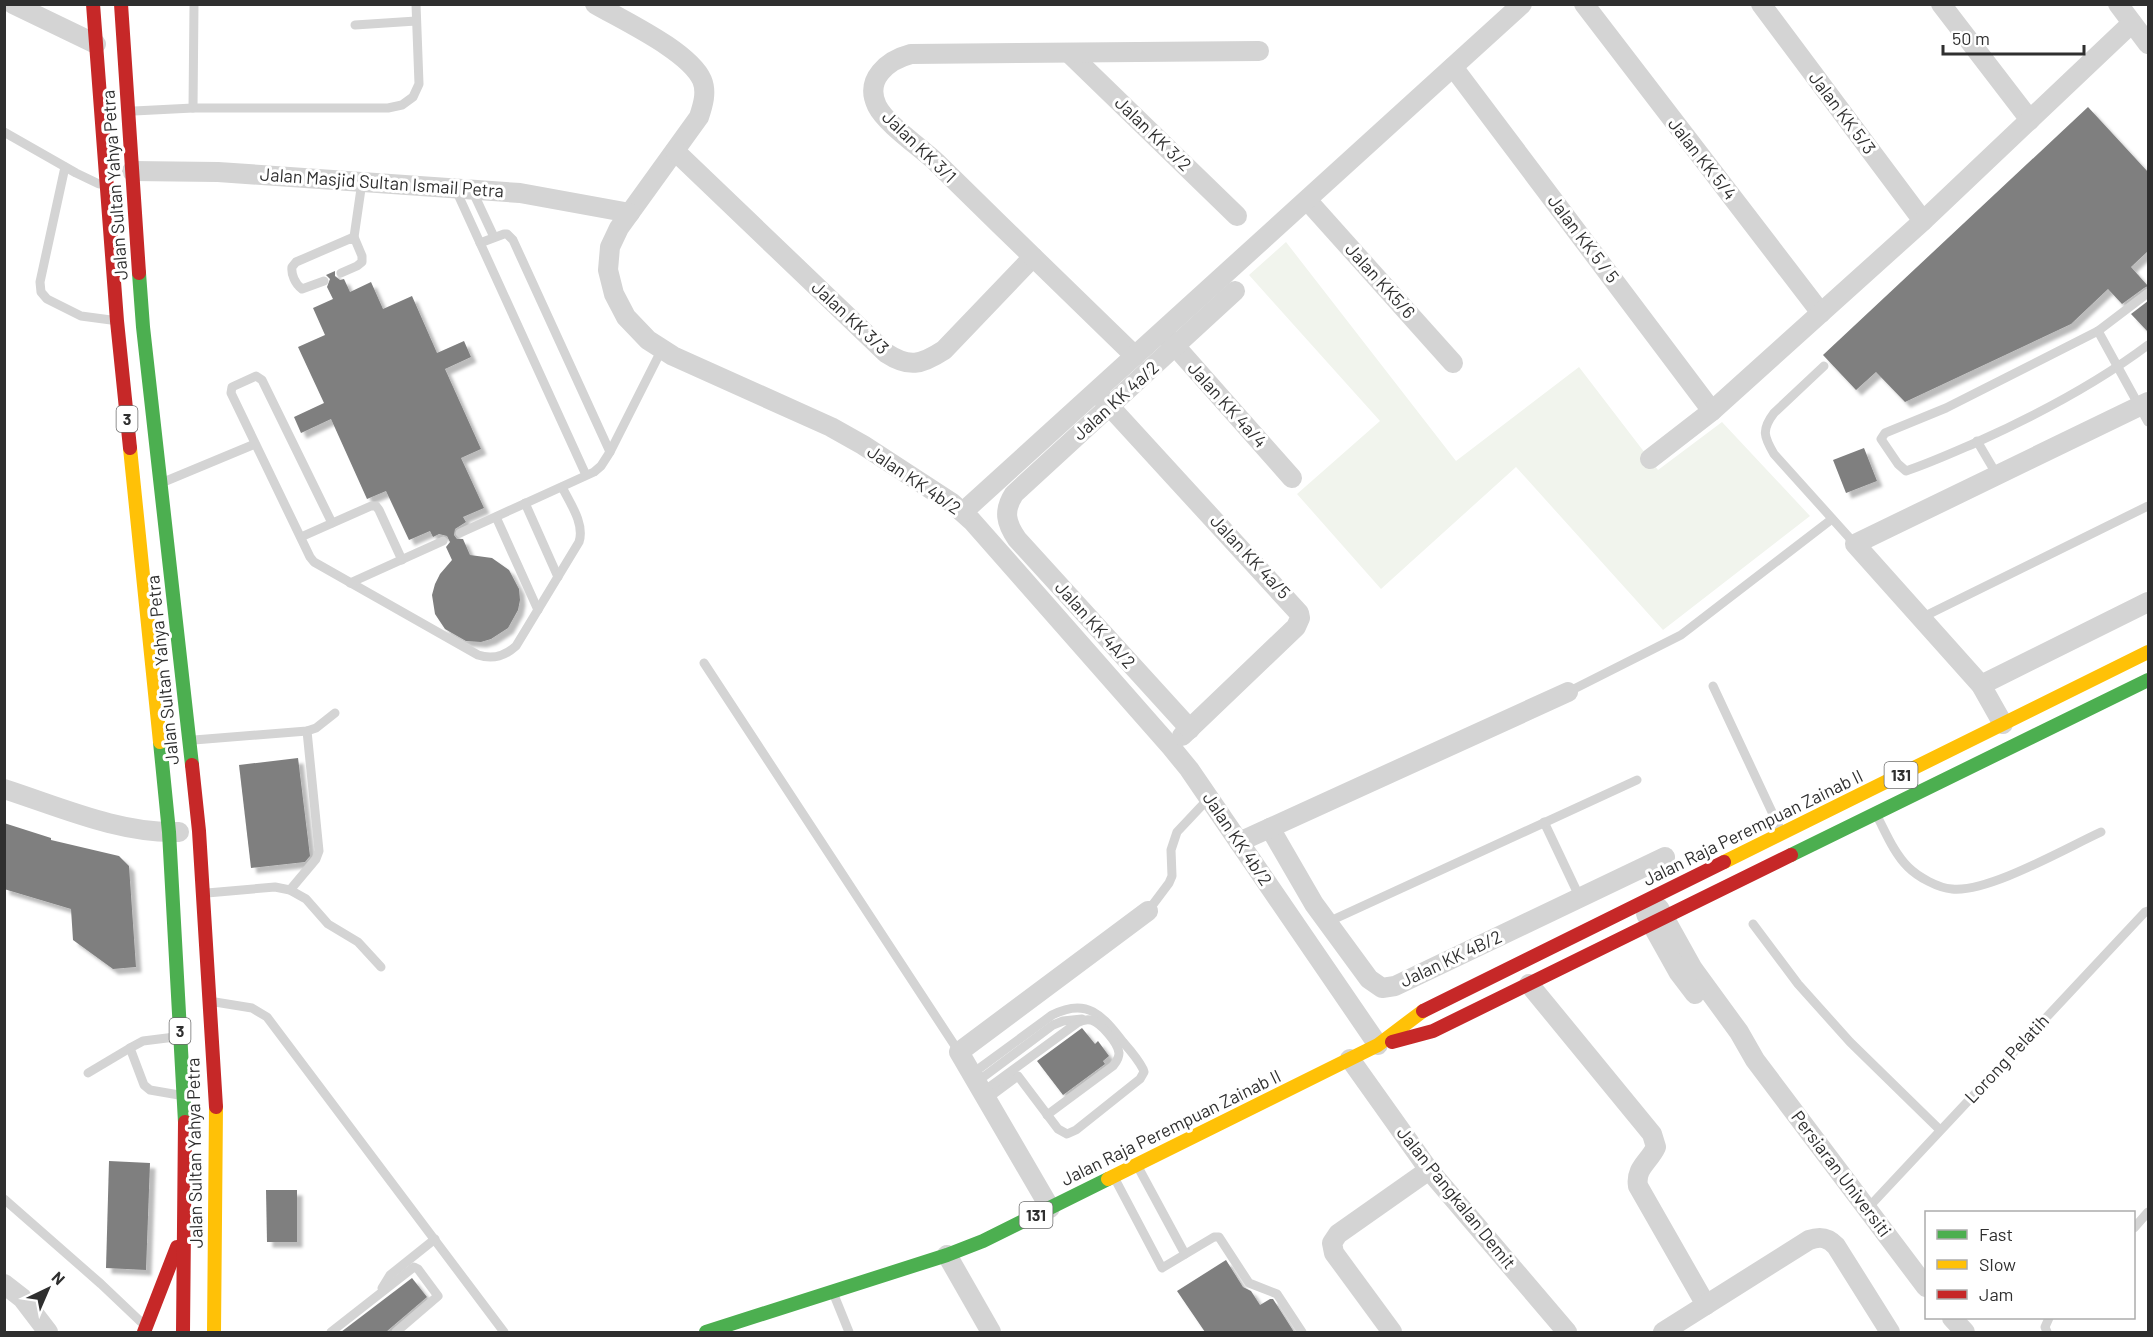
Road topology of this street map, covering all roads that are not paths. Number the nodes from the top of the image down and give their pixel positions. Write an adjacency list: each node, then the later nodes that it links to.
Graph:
1 (13, 4): 15 (street)
2 (93, 4): 15 (main road, Jalan Sultan Yahya Petra / 3)
3 (121, 4): 21 (main road, Jalan Sultan Yahya Petra / 3)
4 (194, 4): 20 (lane)
5 (416, 4): 12 (lane)
6 (596, 4): 24 (street, Jalan KK 4b/2)
7 (1522, 4): 19 (street)
8 (1584, 4): 42 (street, Jalan KK 5/4)
9 (1761, 4): 33 (street, Jalan KK 5/3)
10 (1941, 4): 22 (street)
11 (2118, 4): 13 (street)
12 (416, 21): 14 (lane); 20 (lane)
13 (2132, 23): 16 (street); 22 (street)
14 (355, 25)
15 (96, 44): 28 (main road, Jalan Sultan Yahya Petra / 3)
16 (2148, 44)
17 (1259, 51): 18 (street, Jalan KK 3/1)
18 (1069, 53): 32 (street, Jalan KK 3/2); 37 (street, Jalan KK 3/1)
19 (1453, 67): 30 (street); 56 (street, Jalan KK 5 / 5)
20 (193, 108): 21 (lane)
21 (128, 112): 26 (main road, Jalan Sultan Yahya Petra / 3)
22 (2030, 120): 33 (street)
23 (4, 132): 25 (lane)
24 (675, 151): 31 (street, Jalan KK 4b/2); 37 (street, Jalan KK 3/3)
25 (64, 167): 28 (lane); 43 (lane)
26 (132, 171): 27 (street, Jalan Masjid Sultan Ismail Petra); 64 (main road, Jalan Sultan Yahya Petra / 3)
27 (362, 182): 29 (street, Jalan Masjid Sultan Ismail Petra); 34 (lane)
28 (107, 187): 43 (main road, Jalan Sultan Yahya Petra / 3)
29 (464, 189): 31 (street, Jalan Masjid Sultan Ismail Petra); 35 (lane); 36 (lane)
30 (1307, 200): 44 (street); 50 (street, Jalan KK5/6)
31 (630, 213): 48 (street, Jalan KK 4b/2)
32 (1237, 216)
33 (1923, 221): 42 (street)
34 (354, 237): 38 (lane); 39 (lane)
35 (494, 237): 36 (lane); 59 (lane)
36 (480, 243): 61 (lane)
37 (1034, 257): 49 (street, Jalan KK 3/1)
38 (341, 273)
39 (324, 280)
40 (1235, 291): 47 (street, Jalan KK 4a/2)
41 (2148, 293): 45 (lane)
42 (1821, 313): 56 (street)
43 (117, 321): 102 (main road, Jalan Sultan Yahya Petra / 3)
44 (1162, 331): 47 (street, Jalan KK 4a/4); 49 (street)
45 (2098, 331): 52 (lane); 57 (lane)
46 (2148, 345): 52 (lane)
47 (1175, 346): 54 (street, Jalan KK 4a/2); 63 (street, Jalan KK 4a/4)
48 (662, 349): 59 (lane); 68 (street, Jalan KK 4b/2)
49 (1135, 356): 53 (street)
50 (1453, 363)
51 (1824, 366): 71 (lane)
52 (2119, 367): 55 (lane); 57 (lane)
53 (1096, 391): 54 (street, Jalan KK 4a/5); 68 (street)
54 (1110, 406): 70 (street, Jalan KK 4a/2); 91 (street, Jalan KK 4a/5)
55 (2146, 410): 62 (street)
56 (1712, 411): 60 (street)
57 (1977, 441): 62 (lane)
58 (255, 444): 64 (lane); 72 (lane); 74 (lane)
59 (610, 452): 61 (lane)
60 (1650, 459)
61 (586, 475): 65 (lane)
62 (1997, 475): 76 (street)
63 (1292, 478)
64 (160, 483): 93 (main road, Jalan Sultan Yahya Petra / 3)
65 (562, 486): 66 (lane); 78 (lane)
66 (525, 503): 69 (lane); 78 (lane)
67 (2148, 506): 82 (lane)
68 (967, 516): 70 (street); 94 (street, Jalan KK 4b/2)
69 (496, 517): 73 (lane); 81 (lane)
70 (1006, 517): 91 (street, Jalan KK 4A/2)
71 (1832, 519): 76 (lane); 88 (lane)
72 (332, 523): 74 (lane); 77 (lane)
73 (460, 533)
74 (301, 537): 79 (lane)
75 (443, 541): 77 (lane)
76 (1855, 544): 82 (street)
77 (402, 560): 79 (lane)
78 (558, 577): 81 (lane)
79 (350, 583): 81 (lane)
80 (2148, 602): 86 (street)
81 (538, 610)
82 (1921, 618): 86 (street)
83 (2148, 652): 90 (main road, Jalan Raja Perempuan Zainab II / 131)
84 (704, 663): 124 (lane)
85 (2148, 680): 98 (main road, Jalan Raja Perempuan Zainab II / 131)
86 (1981, 685): 90 (street)
87 (1713, 686): 104 (lane)
88 (1568, 692): 100 (street)
89 (335, 713): 92 (lane)
90 (2003, 724): 104 (main road, Jalan Raja Perempuan Zainab II / 131)
91 (1190, 729): 94 (street, Jalan KK 4a/5)
92 (307, 730): 93 (lane); 107 (lane)
93 (189, 740): 101 (main road, Jalan Sultan Yahya Petra / 3)
94 (1171, 747): 97 (street, Jalan KK 4b/2)
95 (1637, 780): 99 (lane)
96 (4, 789): 102 (street)
97 (1209, 798): 105 (street, Jalan KK 4b/2); 111 (lane)
98 (1875, 814): 103 (lane); 113 (main road, Jalan Raja Perempuan Zainab II / 131)
99 (1544, 822): 109 (lane); 114 (lane)
100 (1270, 828): 105 (street); 114 (street, Jalan KK 4B/2)
101 (198, 831): 102 (street); 108 (main road, Jalan Sultan Yahya Petra / 3)
102 (169, 832): 121 (main road, Jalan Sultan Yahya Petra / 3)
103 (2101, 832)
104 (1782, 834): 110 (main road, Jalan Raja Perempuan Zainab II / 131)
105 (1239, 842): 122 (street, Jalan KK 4b/2)
106 (1665, 857): 109 (street, Jalan KK 4B/2)
107 (290, 890): 108 (lane); 117 (lane)
108 (202, 894): 119 (main road, Jalan Sultan Yahya Petra / 3)
109 (1581, 898): 114 (street, Jalan KK 4B/2); 116 (street)
110 (1647, 901): 113 (street, Persiaran Universiti); 116 (main road, Jalan Raja Perempuan Zainab II / 131)
111 (1148, 911): 124 (street)
112 (2148, 911): 132 (lane, Lorong Pelatih)
113 (1658, 920): 118 (main road, Jalan Raja Perempuan Zainab II / 131); 138 (street, Persiaran Universiti)
114 (1328, 922)
115 (1753, 924): 132 (lane)
116 (1594, 927): 122 (main road, Jalan Raja Perempuan Zainab II / 131)
117 (381, 966)
118 (1529, 984): 122 (main road, Jalan Raja Perempuan Zainab II / 131); 150 (street)
119 (208, 1001): 142 (lane); 145 (main road, Jalan Sultan Yahya Petra / 3)
120 (1090, 1020): 125 (lane); 128 (lane); 131 (lane)
121 (180, 1036): 123 (lane); 130 (main road, Jalan Sultan Yahya Petra / 3)
122 (1378, 1045): 126 (main road, Jalan Raja Perempuan Zainab II / 131)
123 (129, 1048): 127 (lane); 130 (lane)
124 (959, 1052): 129 (street)
125 (1003, 1057): 128 (lane); 129 (lane); 131 (lane)
126 (1350, 1059): 133 (main road, Jalan Raja Perempuan Zainab II / 131); 134 (street, Jalan Pangkalan Demit)
127 (88, 1073)
128 (1015, 1073): 129 (lane); 131 (lane)
129 (981, 1086): 137 (street)
130 (184, 1095): 141 (main road, Jalan Sultan Yahya Petra / 3)
131 (1047, 1114)
132 (1940, 1130): 138 (lane, Lorong Pelatih)
133 (1137, 1165): 135 (main road, Jalan Raja Perempuan Zainab II / 131); 143 (lane)
134 (1429, 1170): 164 (street); 165 (street, Jalan Pangkalan Demit)
135 (1113, 1177): 137 (main road, Jalan Raja Perempuan Zainab II / 131); 143 (lane)
136 (4, 1199): 153 (lane)
137 (1050, 1208): 144 (main road, Jalan Raja Perempuan Zainab II / 131)
138 (1867, 1209): 147 (street, Persiaran Universiti)
139 (2148, 1212): 140 (lane)
140 (2135, 1226)
141 (184, 1229): 153 (main road); 155 (main road, Jalan Sultan Yahya Petra / 3)
142 (435, 1239): 149 (lane); 159 (lane)
143 (1185, 1254): 163 (lane)
144 (947, 1255): 148 (main road, Jalan Raja Perempuan Zainab II / 131); 162 (street)
145 (215, 1258): 151 (main road); 156 (main road, Jalan Sultan Yahya Petra / 3)
146 (4, 1284): 154 (street)
147 (1925, 1286)
148 (833, 1292): 160 (main road, Jalan Raja Perempuan Zainab II / 131); 161 (lane)
149 (379, 1293): 157 (lane); 158 (lane)
150 (1706, 1305): 166 (street); 167 (street)
151 (227, 1309)
152 (1954, 1319): 168 (street)
153 (146, 1330)
154 (48, 1332)
155 (183, 1332)
156 (214, 1332)
157 (331, 1332)
158 (396, 1332)
159 (504, 1332)
160 (706, 1332)
161 (849, 1332)
162 (991, 1332)
163 (1302, 1332)
164 (1392, 1332)
165 (1567, 1332)
166 (1663, 1332)
167 (1890, 1332)
168 (1965, 1332)

